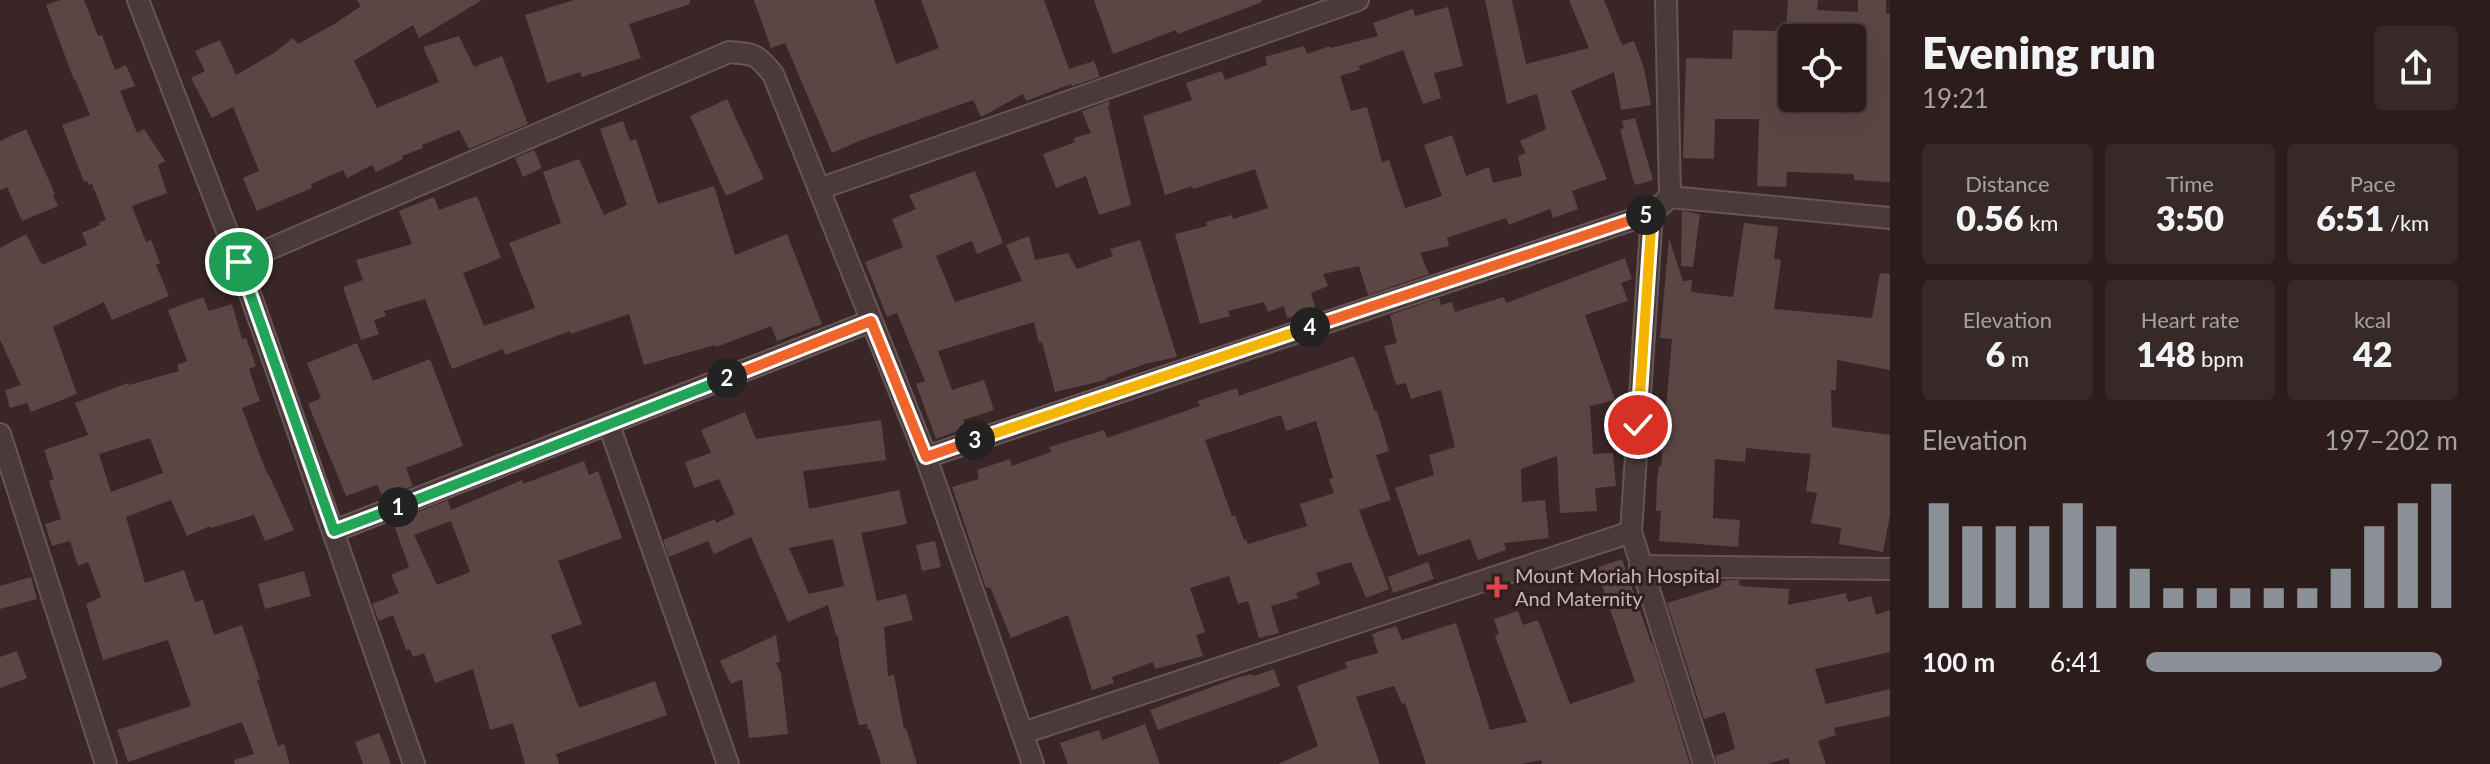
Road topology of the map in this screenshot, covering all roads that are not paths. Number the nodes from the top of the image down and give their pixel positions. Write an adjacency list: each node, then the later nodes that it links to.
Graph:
1 (138, 0): 8 (street)
2 (1358, 0): 4 (street)
3 (1666, 0): 5 (street)
4 (819, 189): 8 (street); 9 (street)
5 (1670, 197): 6 (street); 7 (street)
6 (1652, 213): 12 (street); 14 (street)
7 (1890, 218)
8 (239, 262): 13 (street)
9 (871, 321): 10 (street); 12 (street)
10 (609, 425): 13 (street); 20 (street)
11 (0, 434): 18 (street)
12 (926, 457): 17 (street)
13 (334, 531): 19 (street)
14 (1631, 532): 15 (street); 17 (street)
15 (1640, 566): 16 (street); 22 (street)
16 (1890, 569)
17 (1023, 733): 21 (street)
18 (106, 764)
19 (414, 764)
20 (728, 764)
21 (1033, 764)
22 (1704, 764)

